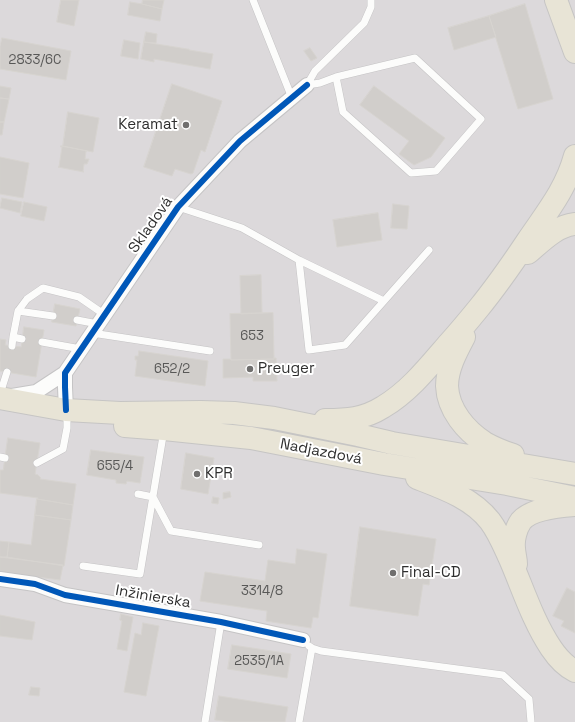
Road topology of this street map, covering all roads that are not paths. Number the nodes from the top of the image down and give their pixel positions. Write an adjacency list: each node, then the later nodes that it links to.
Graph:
1 (253, 0): 8 (lane)
2 (371, 0): 7 (lane)
3 (556, 0): 4 (main road)
4 (573, 46): 5 (main road)
5 (575, 68)
6 (336, 77): 6 (lane); 7 (lane)
7 (307, 85): 8 (street, Skladová)
8 (292, 98): 11 (street, Skladová)
9 (575, 156): 10 (main road)
10 (566, 198): 15 (main road)
11 (178, 208): 14 (lane); 21 (street, Skladová)
12 (575, 224): 15 (main road)
13 (429, 250): 16 (lane)
14 (299, 260): 16 (lane); 16 (lane)
15 (507, 270): 17 (main road)
16 (384, 301)
17 (478, 310): 33 (main road); 37 (main road)
18 (18, 311): 19 (lane); 21 (lane); 22 (lane)
19 (53, 316)
20 (77, 320): 21 (lane)
21 (98, 324): 26 (street, Skladová); 27 (lane)
22 (13, 337): 23 (lane); 25 (lane)
23 (22, 339)
24 (42, 342): 26 (lane)
25 (12, 346)
26 (81, 349): 29 (street, Skladová)
27 (210, 351)
28 (7, 372): 30 (lane)
29 (65, 373): 31 (street, Skladová); 32 (street)
30 (0, 394)
31 (0, 398): 32 (main road, Nadjazdová)
32 (66, 410): 34 (main road, Nadjazdová); 35 (lane)
33 (274, 418): 34 (main road, Nadjazdová); 37 (main road, Nadjazdová)
34 (165, 420): 36 (main road, Nadjazdová); 40 (lane)
35 (37, 463)
36 (384, 464): 41 (main road, Nadjazdová); 46 (main road)
37 (551, 470): 38 (main road, Nadjazdová)
38 (575, 474)
39 (138, 494): 40 (lane)
40 (153, 497): 43 (lane); 44 (lane)
41 (575, 498)
42 (575, 505): 46 (main road)
43 (259, 545)
44 (83, 566)
45 (0, 579): 47 (street, Inžinierska)
46 (520, 582): 49 (main road)
47 (221, 622): 48 (street, Inžinierska); 50 (lane)
48 (307, 644): 51 (lane); 52 (lane)
49 (575, 671)
50 (205, 722)
51 (299, 722)
52 (531, 722)

